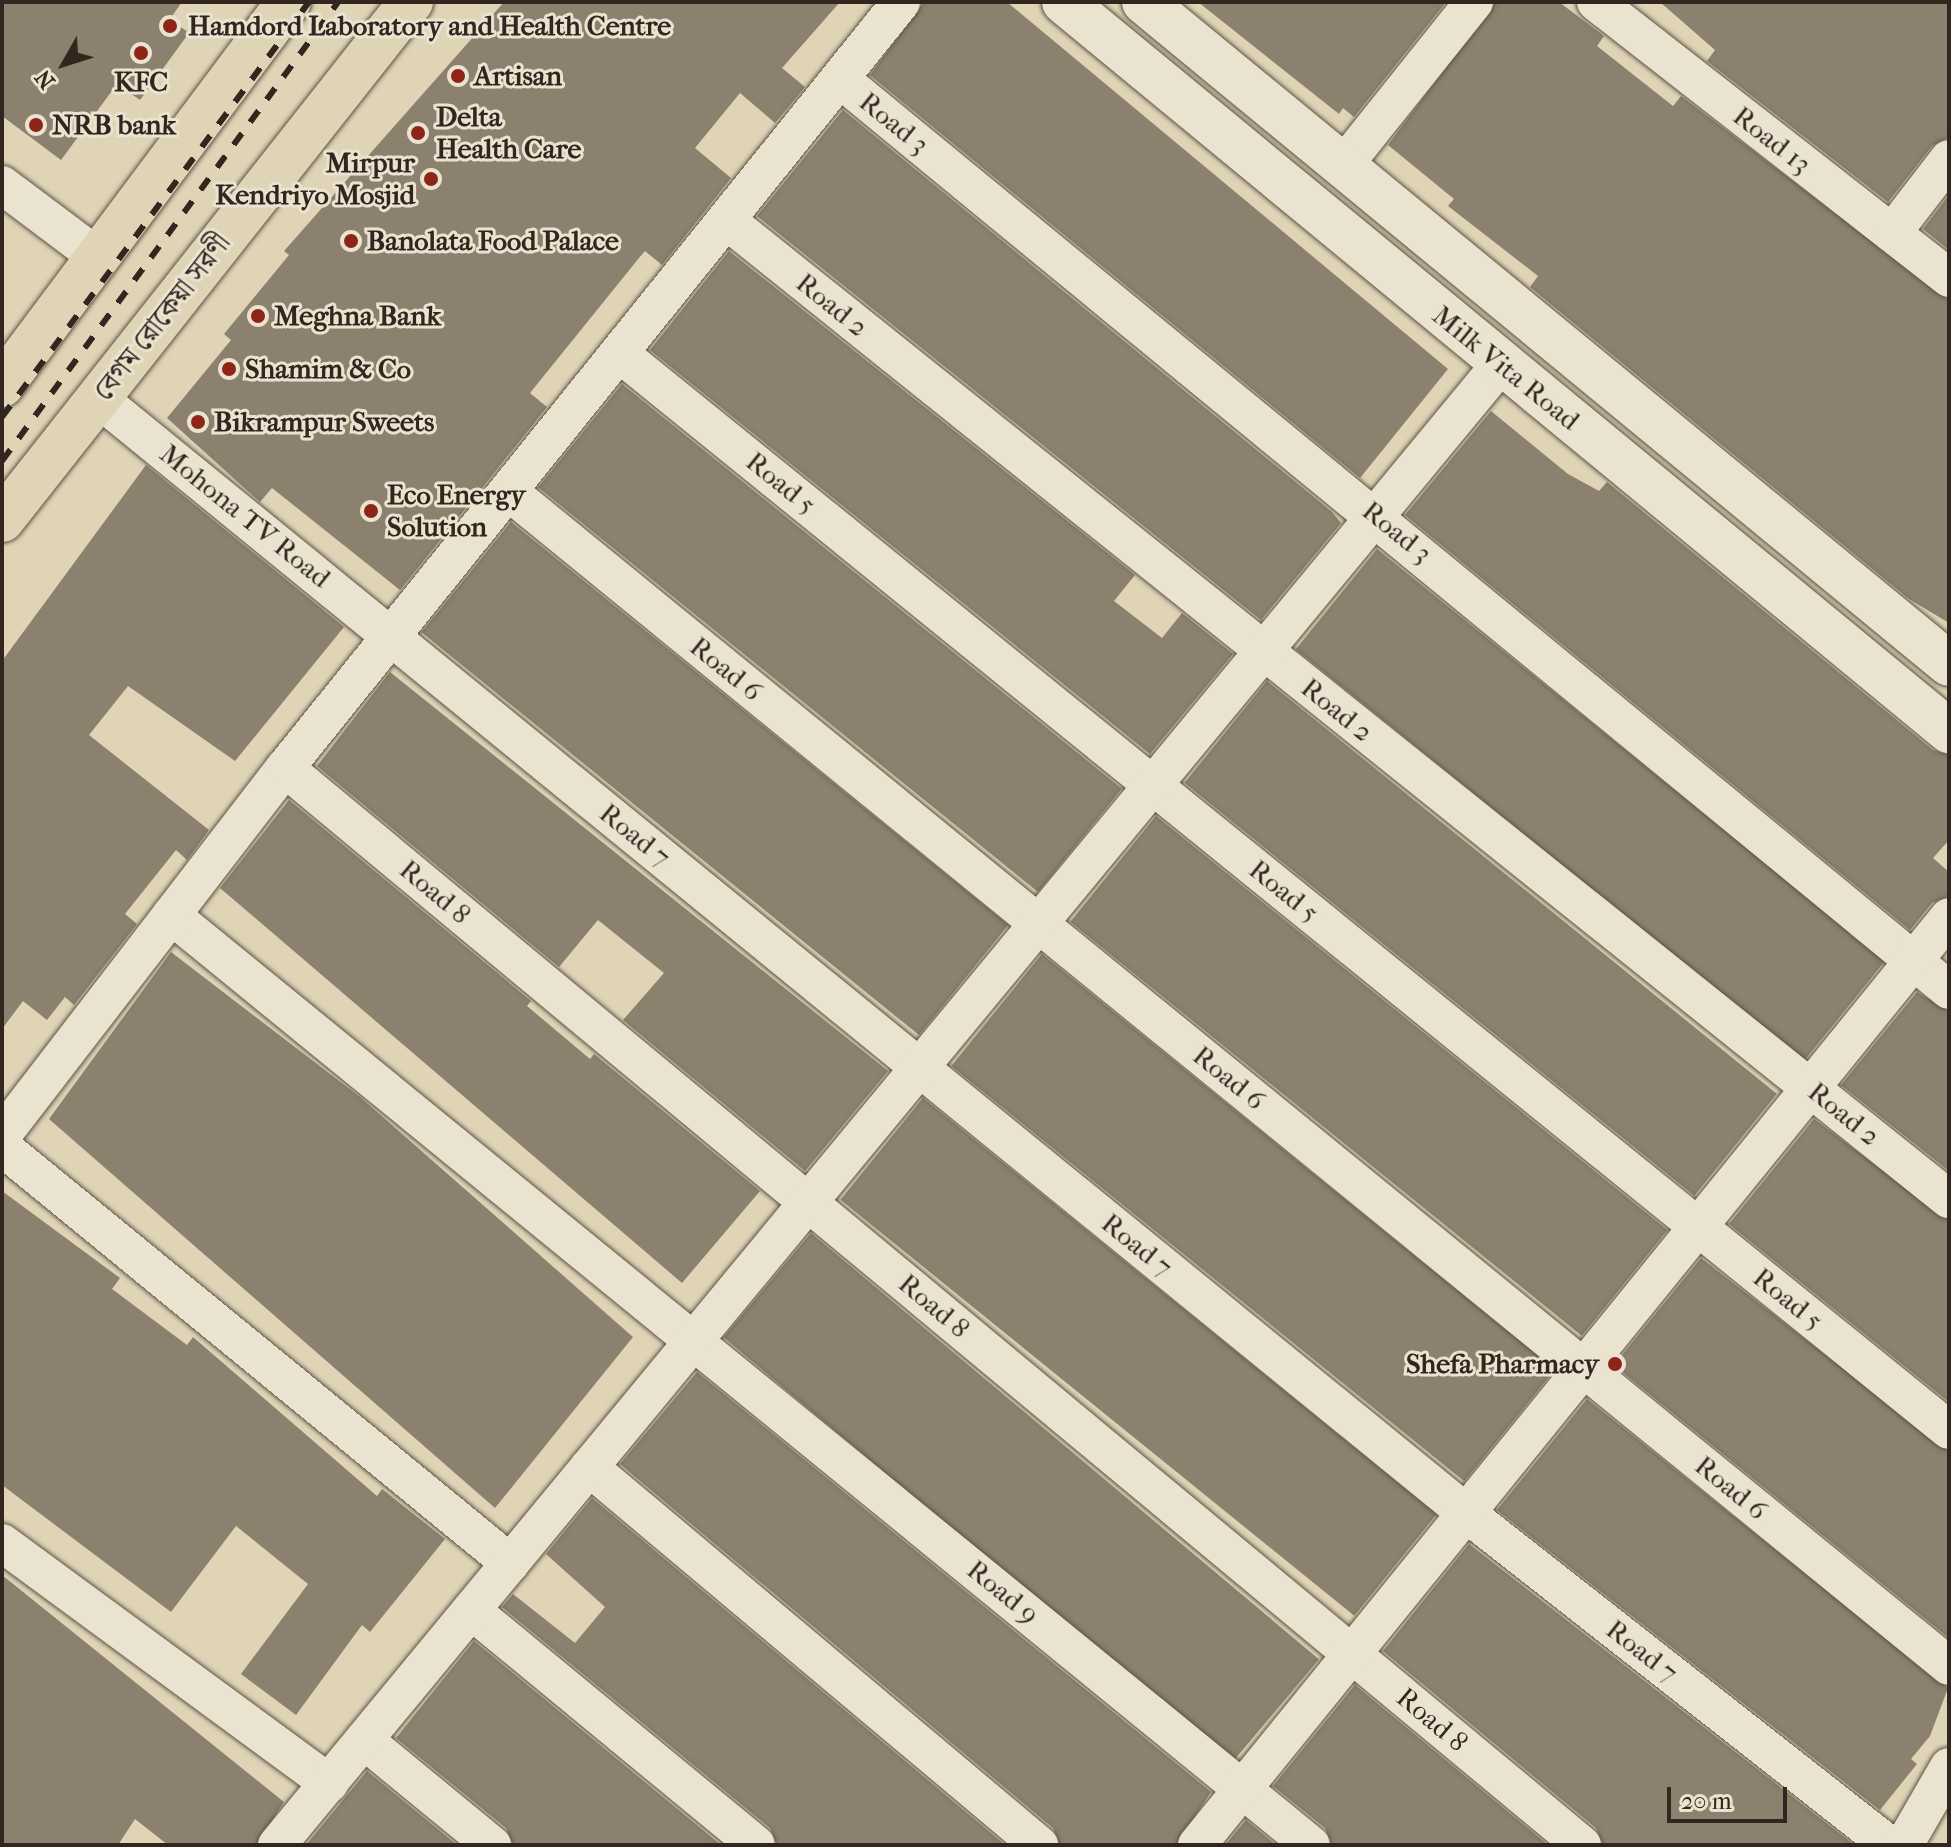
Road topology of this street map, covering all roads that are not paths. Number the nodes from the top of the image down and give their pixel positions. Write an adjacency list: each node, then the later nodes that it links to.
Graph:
1 (289, 2): 14 (main road)
2 (411, 2): 19 (main road, বেগম রোকেয়া সরণী)
3 (901, 2): 8 (street)
4 (1064, 2): 17 (street, Milk Vita Road)
5 (1144, 2): 10 (street, Milk Vita Road)
6 (1474, 2): 10 (street)
7 (1596, 2): 13 (street, Road 13)
8 (840, 79): 12 (street); 21 (street, Road 3)
9 (1949, 159): 13 (street)
10 (1343, 166): 25 (street, Milk Vita Road)
11 (2, 185): 14 (street)
12 (726, 220): 16 (street); 24 (street, Road 2)
13 (1892, 233): 15 (street, Road 13)
14 (98, 257): 18 (main road)
15 (1949, 278)
16 (619, 353): 20 (street); 28 (street, Road 5)
17 (1501, 364): 21 (street); 26 (street, Milk Vita Road)
18 (2, 385)
19 (98, 398): 22 (main road, বেগম রোকেয়া সরণী); 23 (street, Mohona TV Road)
20 (508, 491): 23 (street); 31 (street, Road 6)
21 (1376, 515): 24 (street); 32 (street, Road 3)
22 (2, 520)
23 (392, 635): 27 (street); 34 (street, Road 7)
24 (1263, 651): 28 (street); 35 (street, Road 2)
25 (1949, 664)
26 (1949, 731)
27 (285, 768): 29 (street); 39 (street, Road 8)
28 (1153, 785): 31 (street); 40 (street, Road 5)
29 (171, 915): 36 (street); 41 (street, Road 9)
30 (1949, 917): 32 (street)
31 (1039, 923): 34 (street); 42 (street, Road 6)
32 (1913, 961): 33 (street, Road 3); 35 (street)
33 (1949, 990)
34 (919, 1068): 39 (street); 45 (street, Road 7)
35 (1811, 1088): 38 (street, Road 2); 40 (street)
36 (2, 1135)
37 (2, 1147): 47 (street)
38 (1949, 1199)
39 (809, 1202): 41 (street); 49 (street, Road 8)
40 (1699, 1227): 42 (street); 43 (street, Road 5)
41 (695, 1339): 44 (street); 54 (street, Road 9)
42 (1584, 1368): 45 (street); 50 (street, Road 6)
43 (1949, 1430)
44 (589, 1467): 47 (street); 58 (street)
45 (1466, 1513): 49 (street); 62 (street, Road 7)
46 (2, 1543): 53 (street)
47 (510, 1563): 48 (street)
48 (471, 1610): 51 (street); 57 (street)
49 (1352, 1654): 54 (street); 61 (street, Road 8)
50 (1949, 1666)
51 (364, 1740): 53 (street); 56 (street)
52 (1949, 1767): 63 (street)
53 (329, 1783): 55 (street)
54 (1243, 1789): 59 (street); 60 (street, Road 9)
55 (277, 1845)
56 (492, 1845)
57 (756, 1845)
58 (1039, 1845)
59 (1197, 1845)
60 (1311, 1845)
61 (1582, 1845)
62 (1889, 1845)
63 (1904, 1845)

